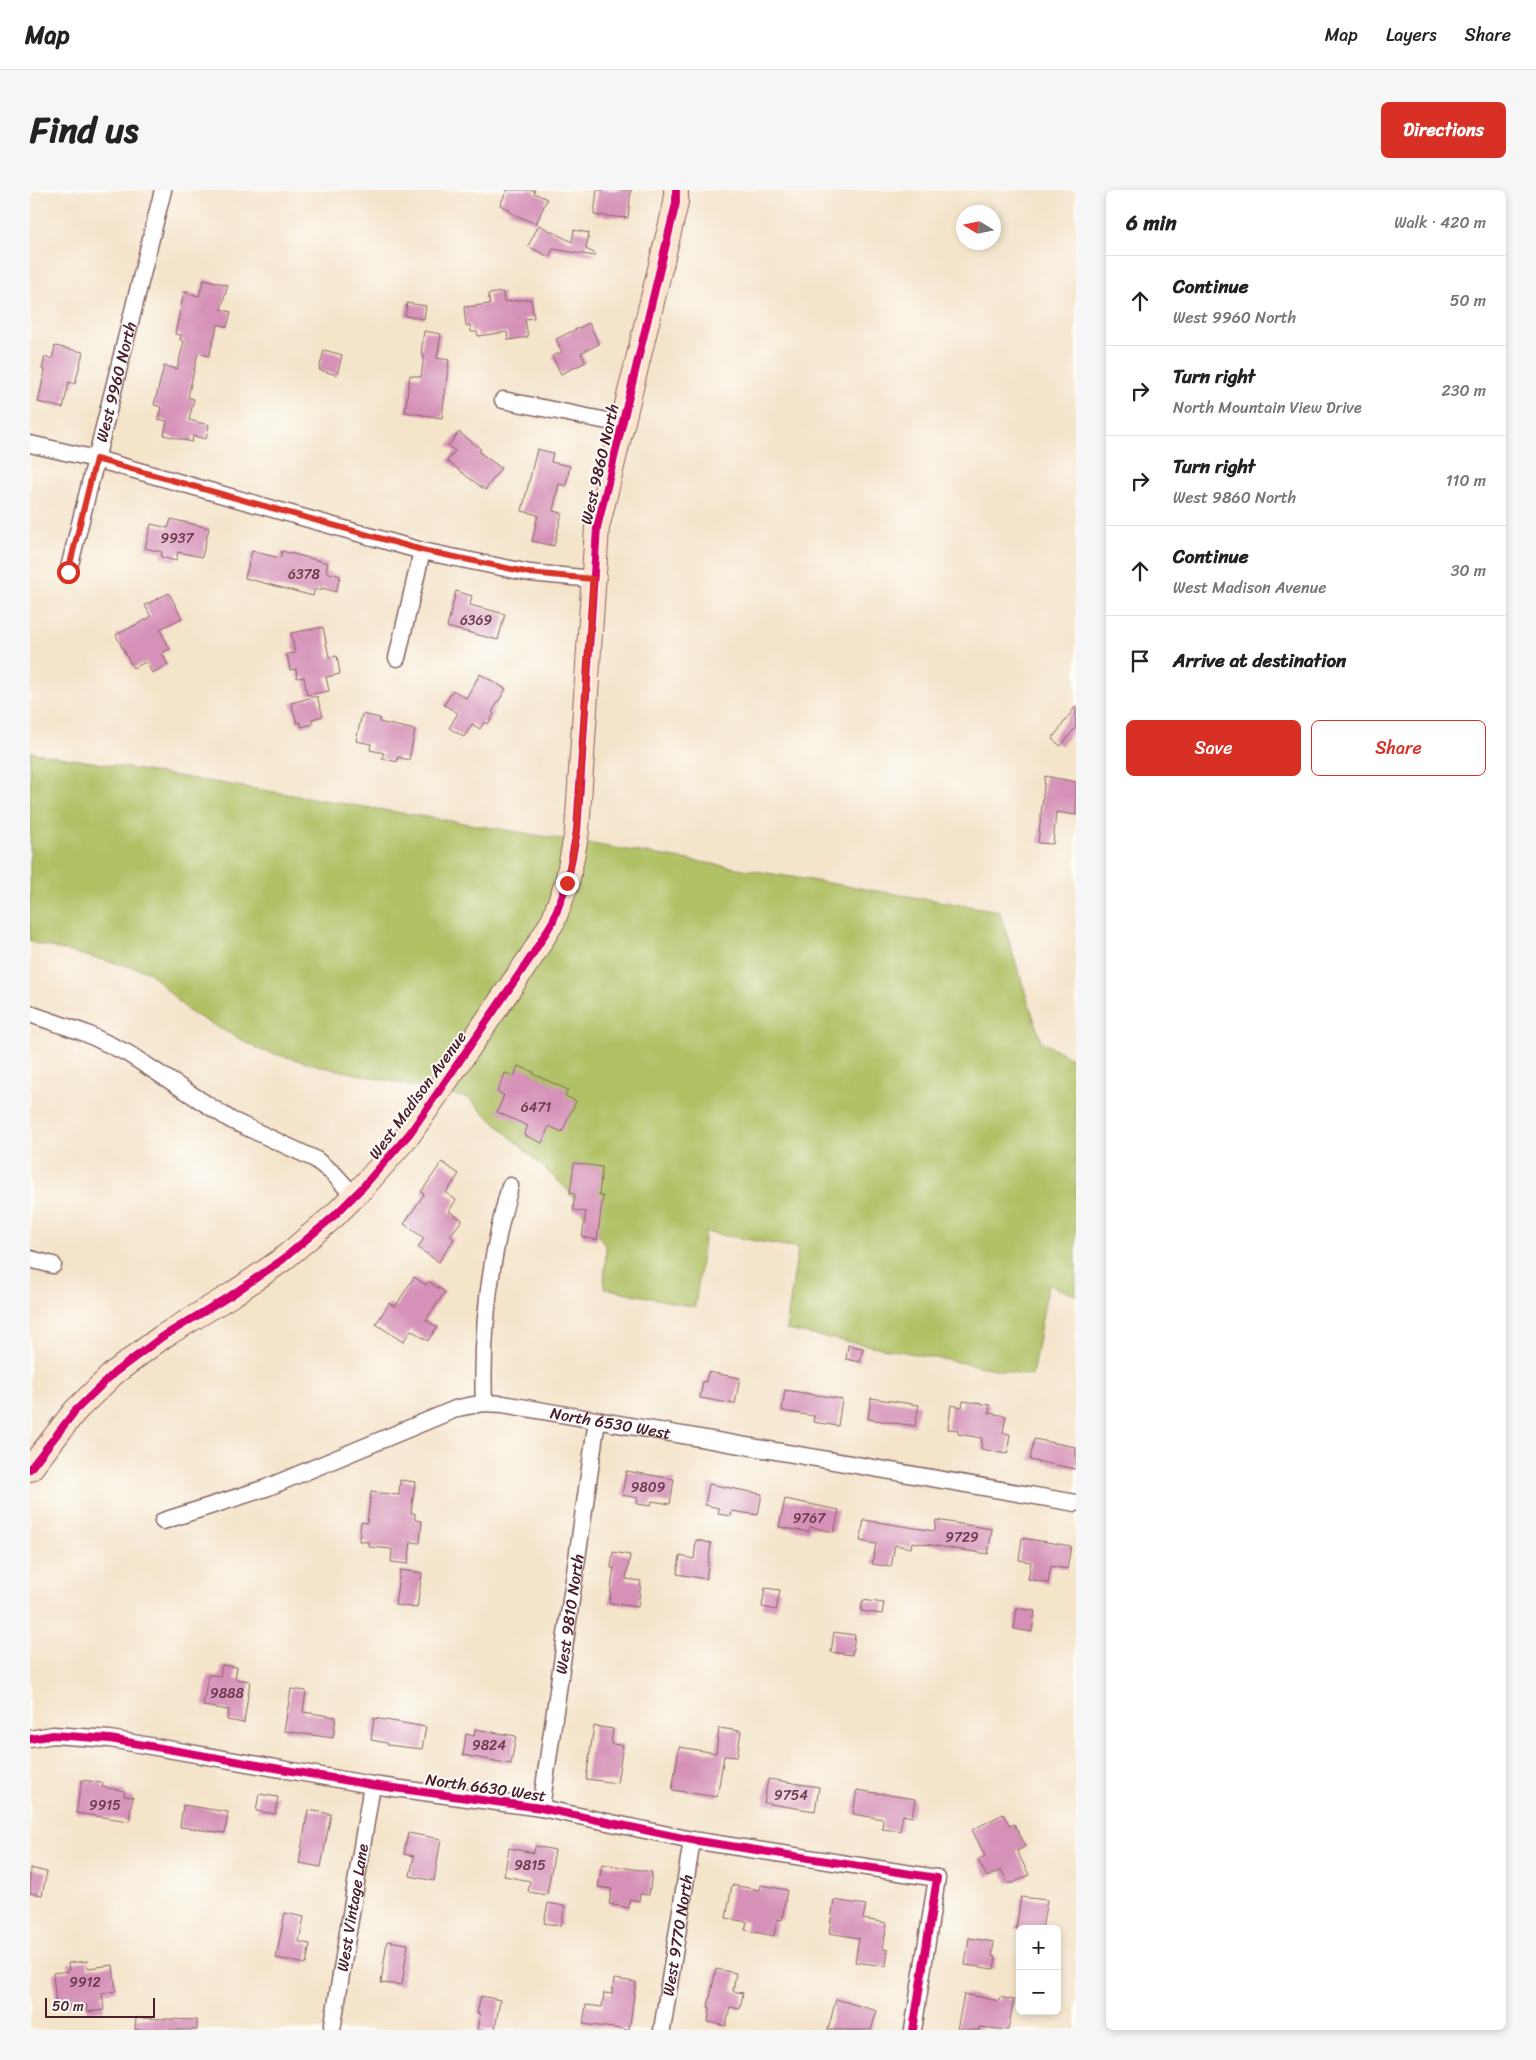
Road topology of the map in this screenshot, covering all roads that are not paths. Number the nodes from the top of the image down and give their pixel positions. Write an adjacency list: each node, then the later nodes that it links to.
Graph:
1 (163, 190): 6 (street, West 9960 North)
2 (676, 190): 4 (street, West 9860 North)
3 (503, 400): 4 (street)
4 (622, 424): 9 (street, West 9860 North)
5 (30, 444): 6 (street)
6 (96, 459): 7 (street); 8 (street, West 9960 North)
7 (422, 550): 9 (street); 10 (street)
8 (68, 572)
9 (593, 579): 11 (street, West 9860 North)
10 (396, 658)
11 (578, 810): 14 (street, West Madison Avenue)
12 (30, 1014): 14 (street)
13 (510, 1186): 17 (street)
14 (354, 1196): 19 (street, West Madison Avenue)
15 (30, 1259): 16 (street)
16 (54, 1265)
17 (484, 1403): 18 (street, North 6530 West); 21 (street, North 6530 West)
18 (597, 1420): 20 (street, North 6530 West); 24 (street, West 9810 North)
19 (30, 1469)
20 (1076, 1502)
21 (163, 1521)
22 (30, 1739): 23 (street, North 6630 West)
23 (372, 1785): 24 (street, North 6630 West); 26 (street, West Vintage Lane)
24 (541, 1808): 25 (street, North 6630 West)
25 (692, 1840): 27 (street, West 9770 North); 28 (street, North 6630 West)
26 (332, 2030)
27 (662, 2030)
28 (913, 2030)

